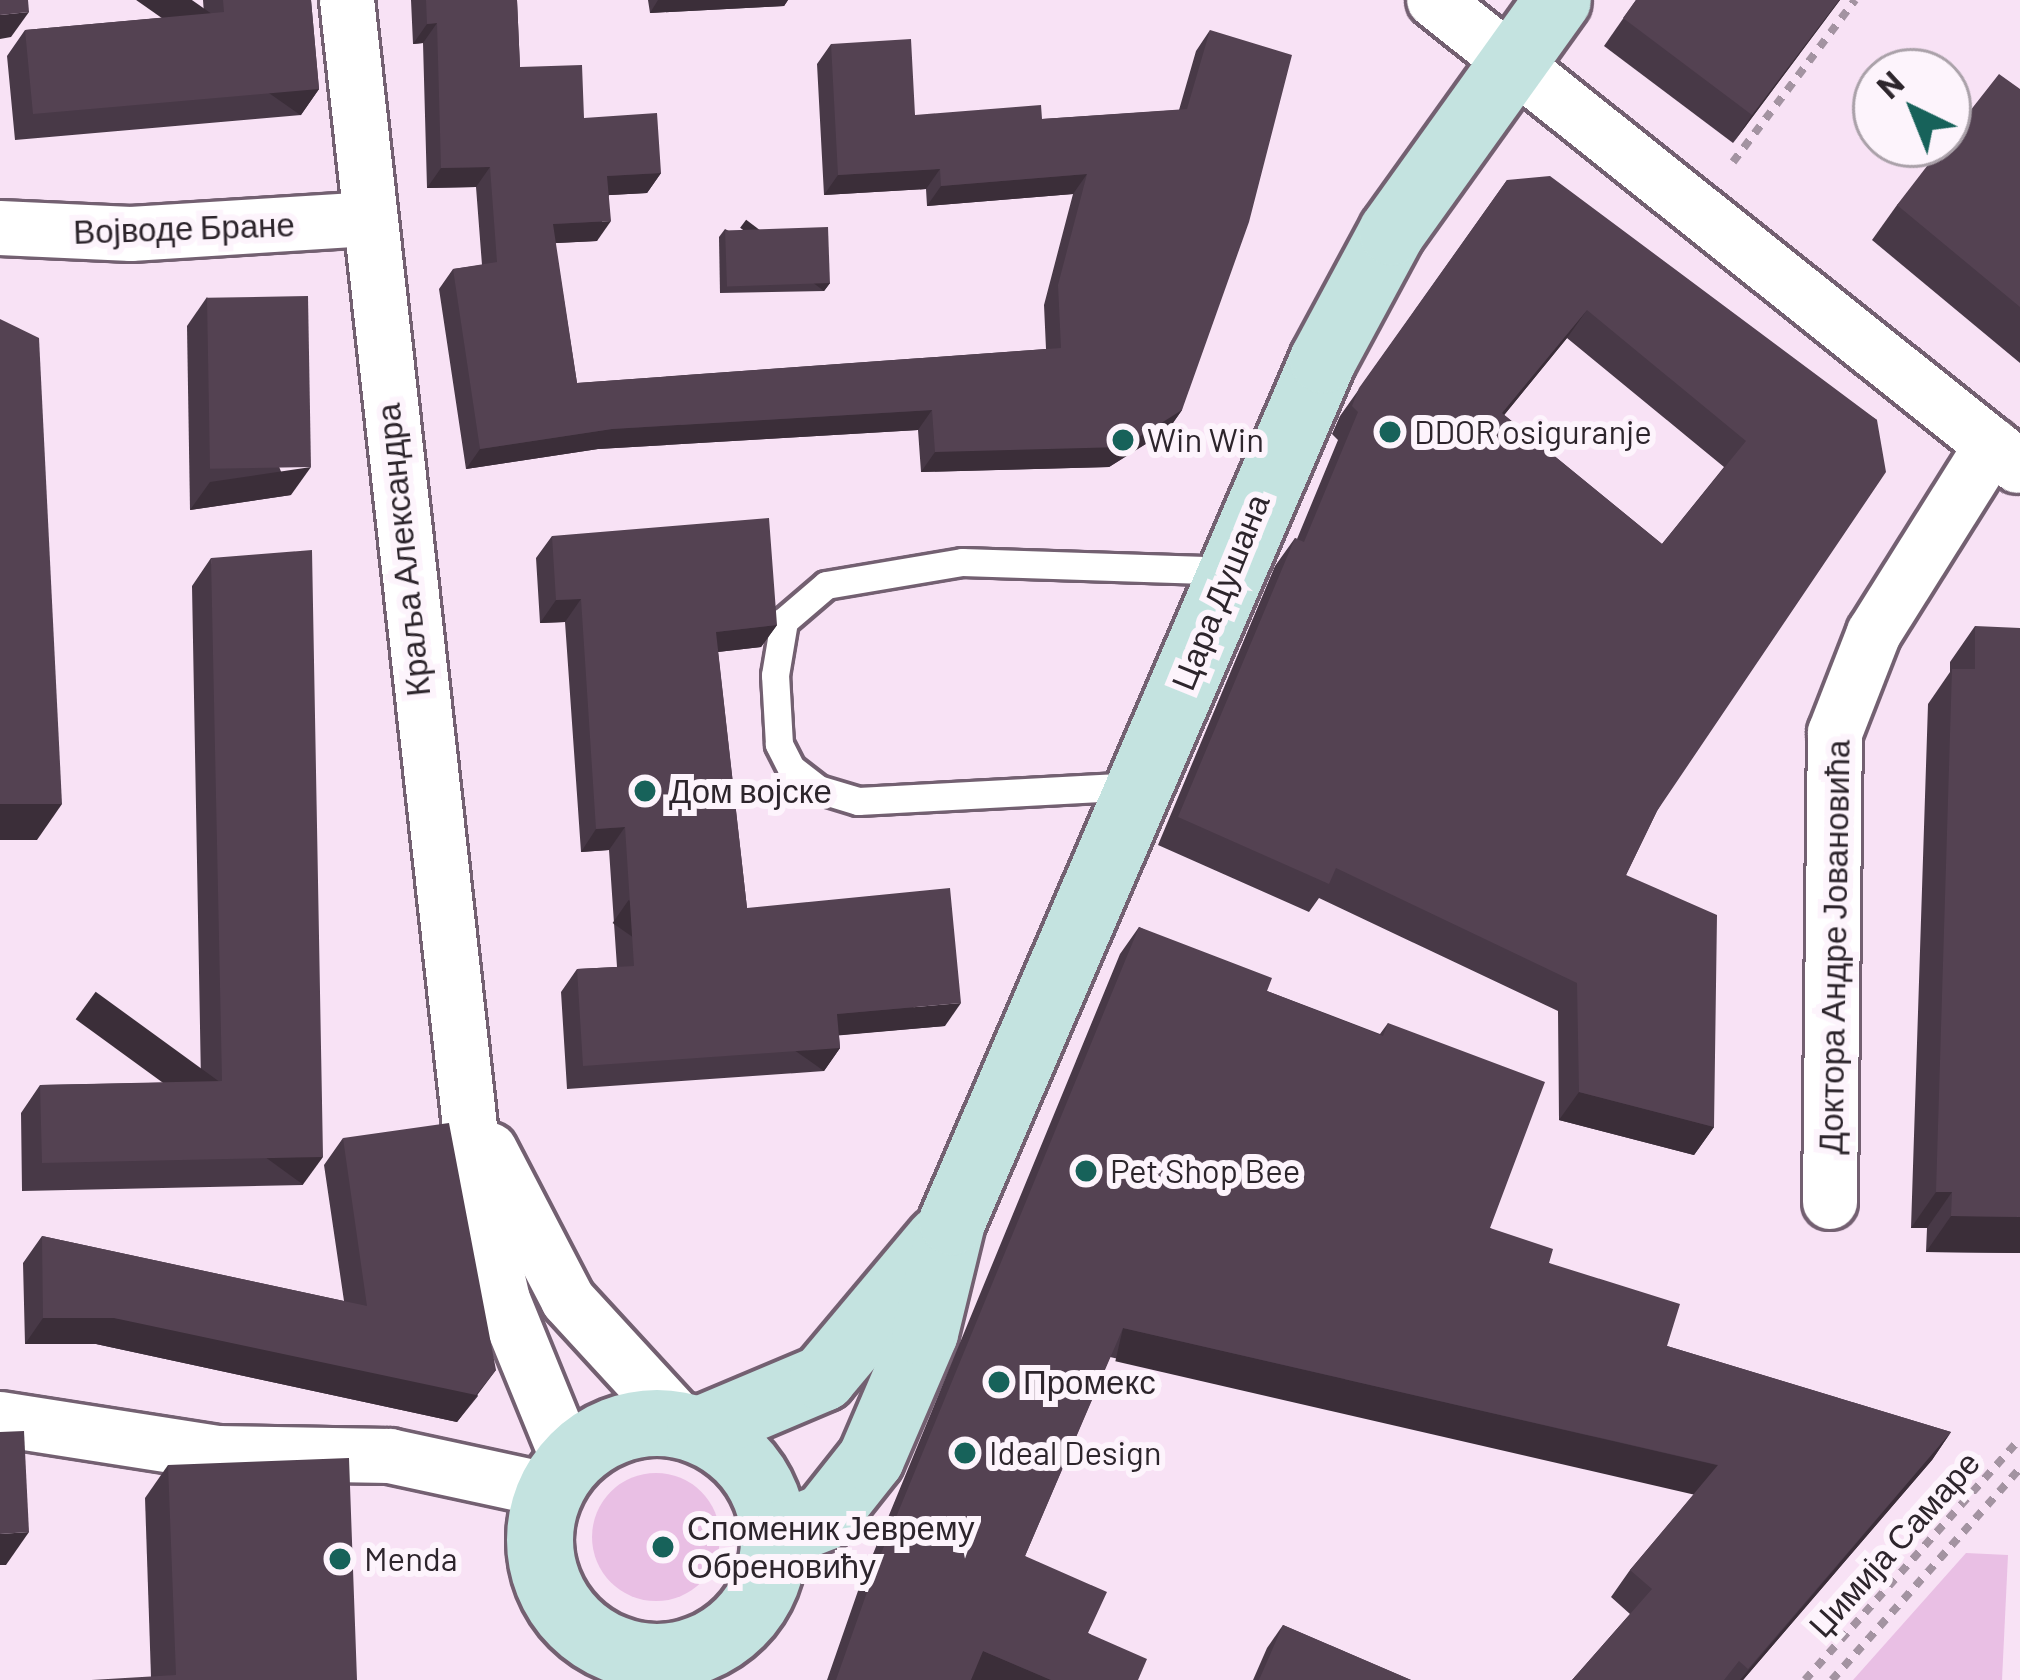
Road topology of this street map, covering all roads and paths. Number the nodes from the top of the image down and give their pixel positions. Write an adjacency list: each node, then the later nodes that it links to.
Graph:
1 (347, 0): 7 (street, Краља Александра)
2 (1435, 0): 5 (street, Доктора Андре Јовановића)
3 (1558, 0): 5 (main road, Цара Душана)
4 (1855, 0): 6 (path)
5 (1511, 64): 9 (street, Доктора Андре Јовановића); 10 (main road, Цара Душана)
6 (1732, 163)
7 (368, 219): 8 (street, Војводе Бране); 12 (street, Краља Александра)
8 (0, 228)
9 (2006, 457): 13 (street, Доктора Андре Јовановића)
10 (1228, 571): 11 (main road, Цара Душана); 11 (lane)
11 (1141, 785): 14 (main road, Цара Душана)
12 (466, 1100): 16 (street, Краља Александра); 19 (street, Краља Александра)
13 (1830, 1202)
14 (952, 1222): 16 (main road, Цара Душана); 20 (main road, Цара Душана)
15 (0, 1419): 19 (street)
16 (692, 1428): 19 (main road); 20 (main road)
17 (2020, 1439): 24 (path, Џимија Самаре)
18 (2020, 1468): 25 (path)
19 (561, 1478): 22 (main road)
20 (774, 1537): 21 (main road)
21 (750, 1611): 22 (main road); 23 (main road)
22 (598, 1660)
23 (749, 1680)
24 (1805, 1680)
25 (1832, 1680)

